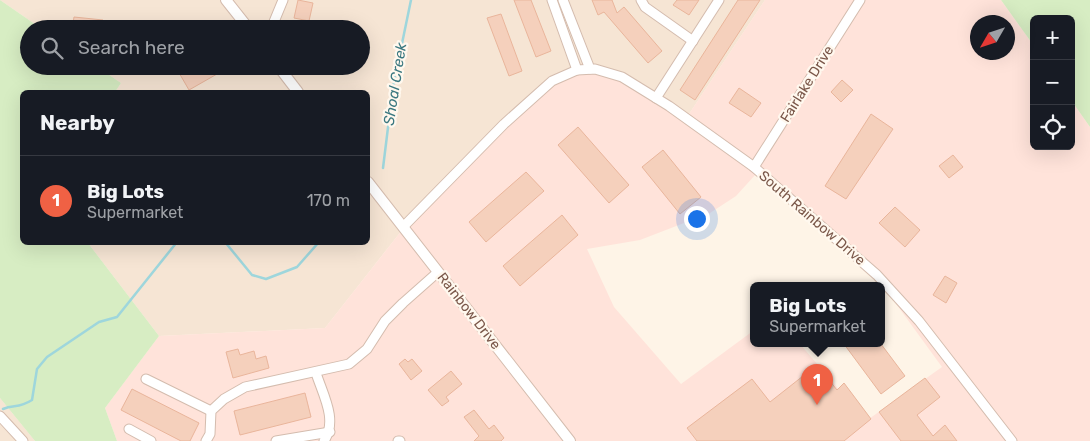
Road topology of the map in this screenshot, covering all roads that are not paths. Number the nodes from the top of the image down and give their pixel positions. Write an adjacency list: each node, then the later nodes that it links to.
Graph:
1 (226, 0): 8 (street)
2 (283, 0): 9 (street)
3 (552, 0): 12 (street)
4 (563, 0): 11 (street)
5 (641, 0): 10 (street)
6 (719, 0): 10 (street)
7 (860, 0): 16 (street, Fairlake Drive)
8 (242, 20)
9 (275, 20)
10 (693, 41): 15 (street)
11 (590, 69): 12 (street, South Rainbow Drive); 15 (street, South Rainbow Drive)
12 (576, 70): 18 (street, South Rainbow Drive)
13 (285, 75): 14 (street)
14 (296, 90)
15 (656, 98): 16 (street, South Rainbow Drive)
16 (754, 167): 20 (street, South Rainbow Drive)
17 (370, 185): 18 (street, Rainbow Drive)
18 (403, 227): 19 (street, Rainbow Drive)
19 (438, 272): 22 (street); 33 (street, Rainbow Drive)
20 (884, 282)
21 (885, 283): 34 (street, South Rainbow Drive)
22 (316, 373): 24 (street); 27 (street)
23 (146, 379): 24 (street)
24 (211, 411): 30 (street)
25 (0, 416): 28 (street)
26 (128, 430): 29 (street)
27 (330, 432): 31 (street); 32 (street)
28 (23, 441)
29 (151, 441)
30 (206, 441)
31 (276, 441)
32 (324, 441)
33 (570, 441)
34 (1012, 441)

